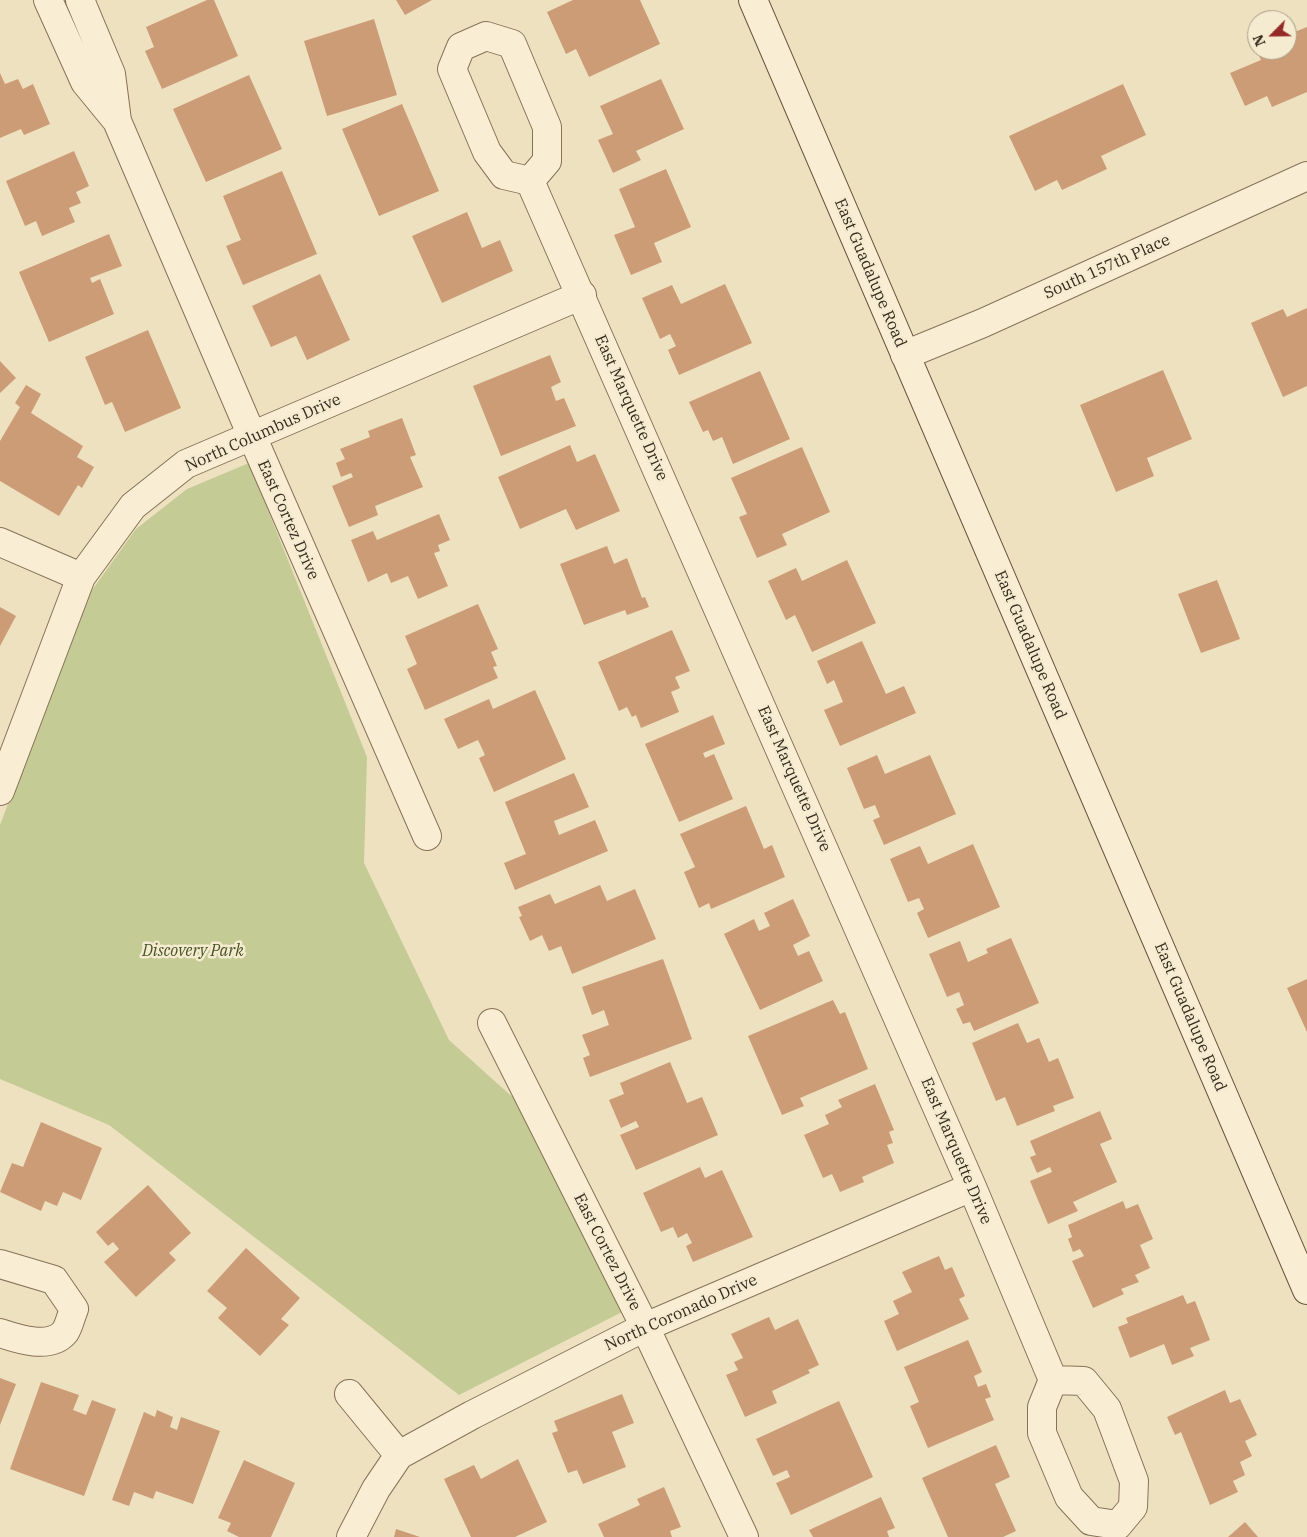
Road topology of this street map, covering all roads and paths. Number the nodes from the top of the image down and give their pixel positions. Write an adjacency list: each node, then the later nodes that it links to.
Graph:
1 (48, 0): 4 (street, East Cortez Drive)
2 (80, 0): 4 (street, East Cortez Drive)
3 (753, 0): 8 (street, East Guadalupe Road)
4 (117, 120): 9 (street, East Cortez Drive)
5 (1307, 176): 8 (street, South 157th Place)
6 (530, 181): 6 (street); 7 (street, East Marquette Drive)
7 (582, 295): 9 (street, North Columbus Drive); 15 (street, East Marquette Drive)
8 (905, 355): 17 (street, East Guadalupe Road)
9 (252, 436): 11 (street, North Columbus Drive); 13 (street, East Cortez Drive)
10 (0, 542): 11 (street)
11 (81, 577): 12 (street, North Columbus Drive)
12 (0, 791)
13 (427, 836)
14 (492, 1023): 18 (street, East Cortez Drive)
15 (972, 1187): 18 (street, North Coronado Drive); 20 (street, East Marquette Drive)
16 (0, 1264): 19 (street)
17 (1307, 1290)
18 (645, 1327): 22 (street, North Coronado Drive); 24 (street, East Cortez Drive)
19 (0, 1333)
20 (1053, 1380): 20 (street)
21 (349, 1394): 22 (street)
22 (399, 1455): 23 (street, North Coronado Drive)
23 (350, 1537)
24 (744, 1537)

